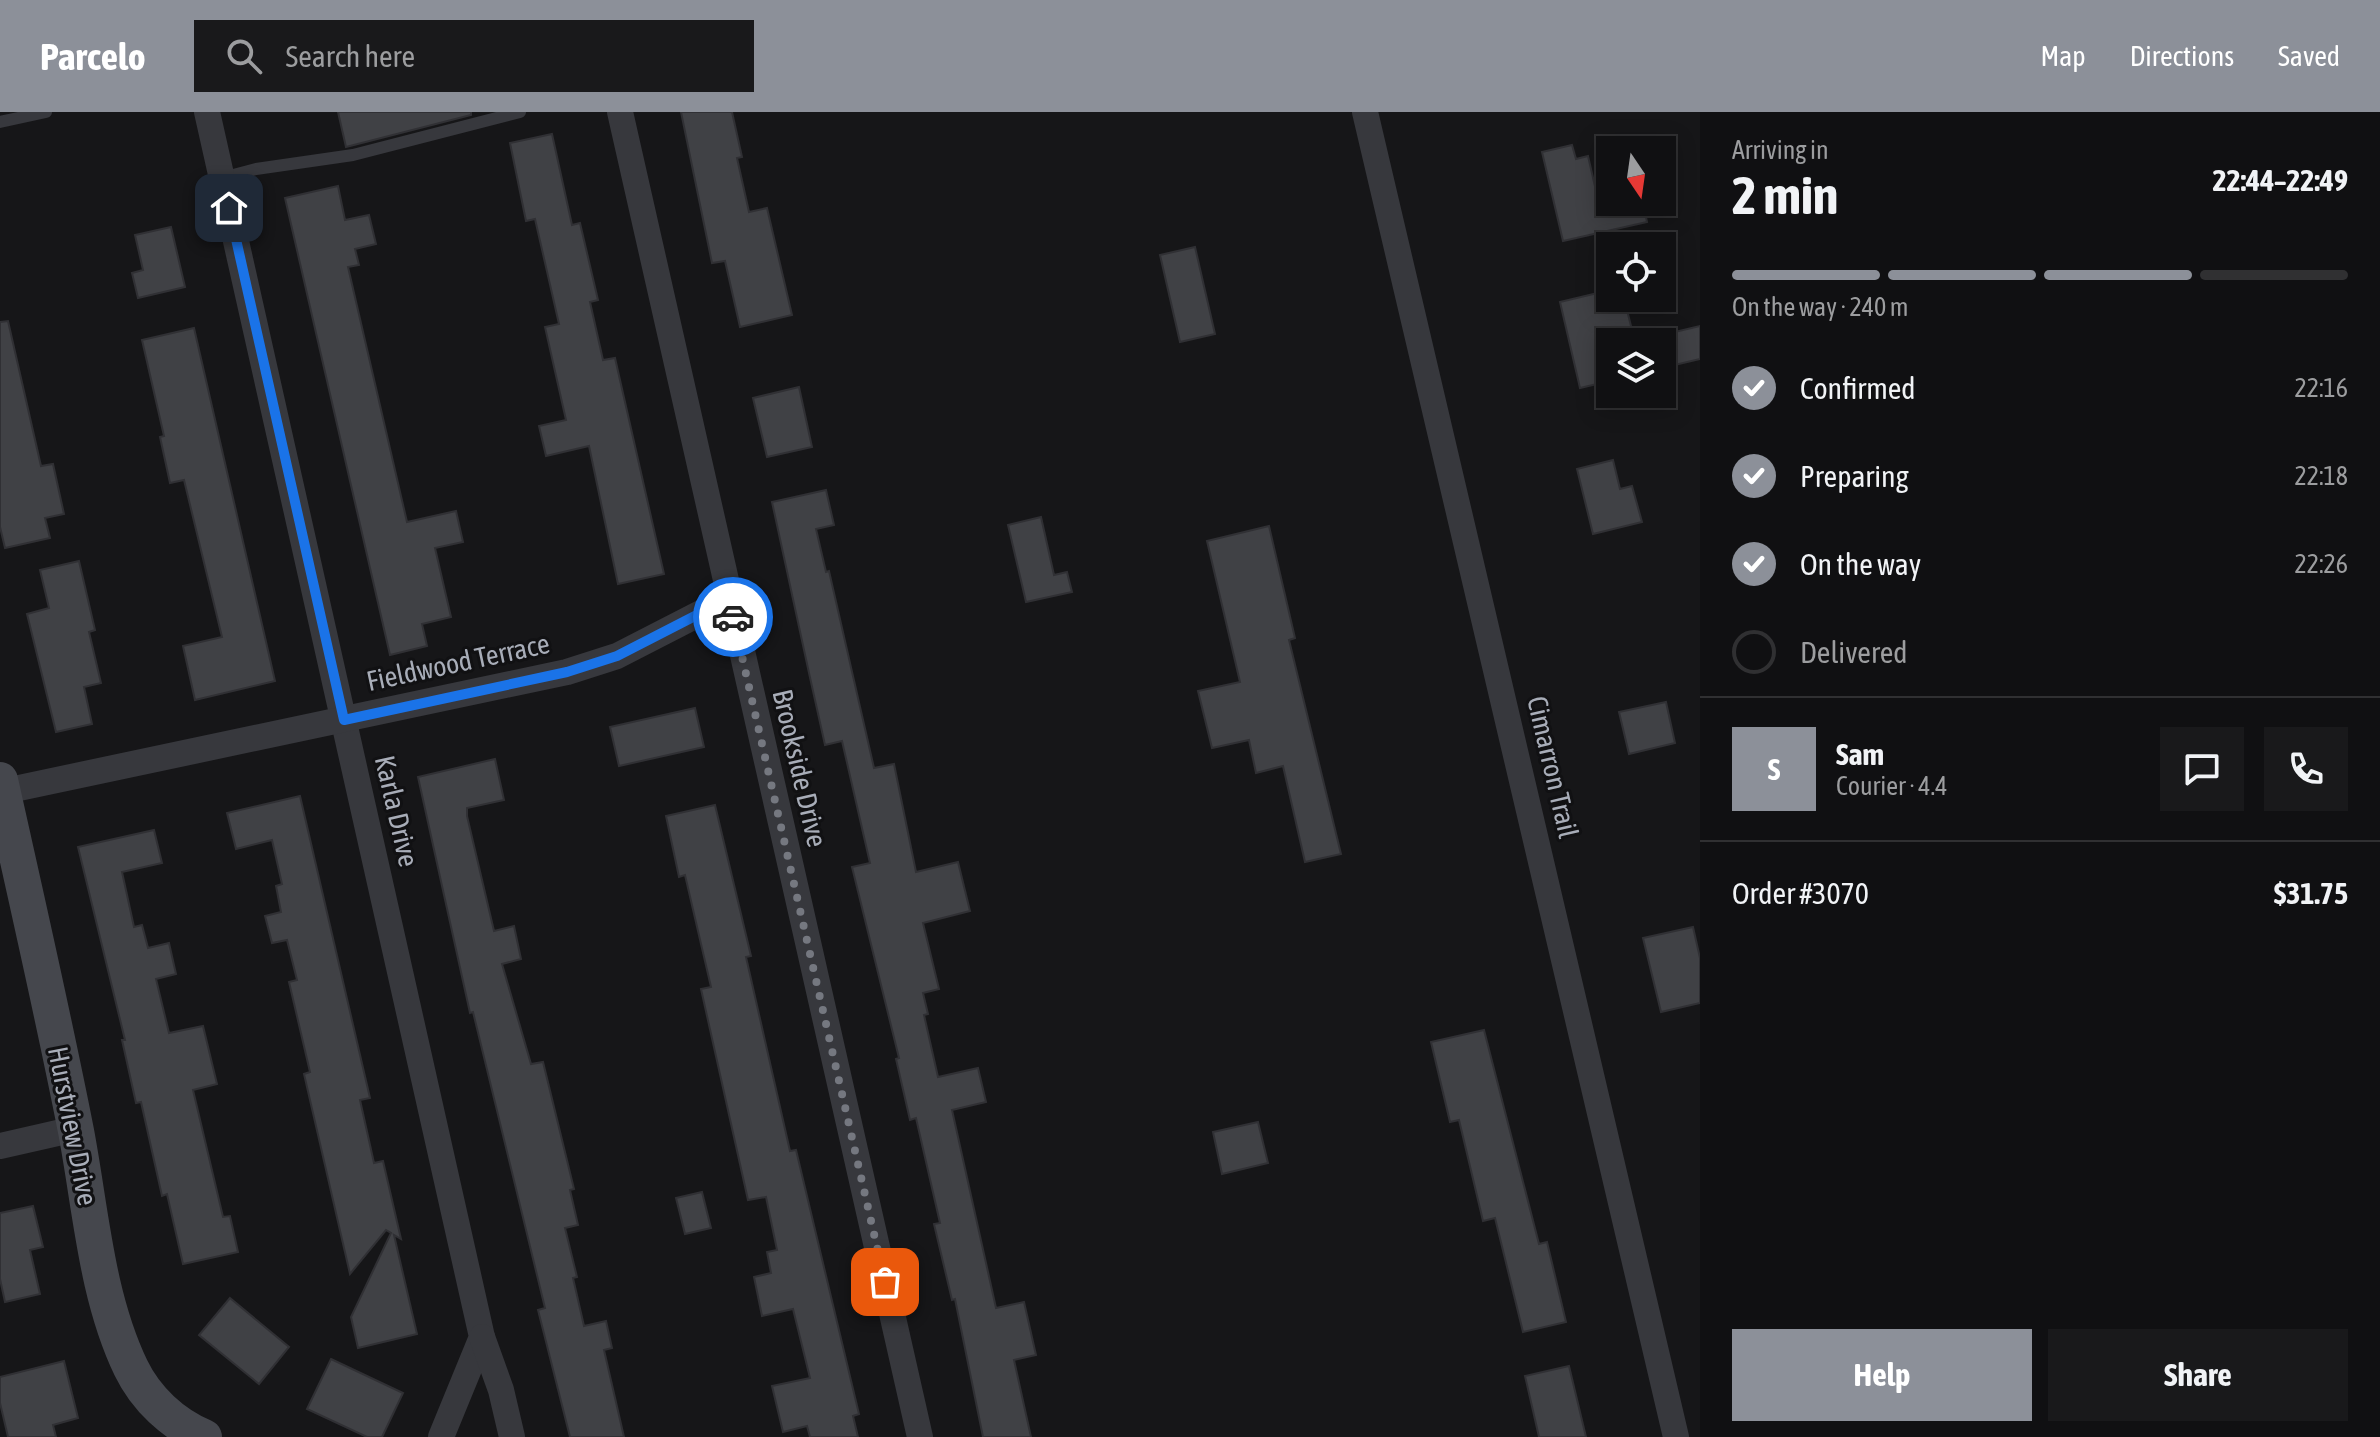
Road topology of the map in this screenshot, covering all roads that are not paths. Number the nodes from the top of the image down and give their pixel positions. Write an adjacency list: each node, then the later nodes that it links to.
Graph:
1 (46, 112): 6 (lane)
2 (207, 112): 7 (street, Karla Drive)
3 (516, 112): 7 (lane)
4 (620, 112): 8 (street, Brookside Drive)
5 (1365, 112): 18 (street, Cimarron Trail)
6 (0, 122)
7 (222, 178): 9 (street, Karla Drive)
8 (728, 599): 9 (street, Fieldwood Terrace); 17 (street, Brookside Drive)
9 (344, 720): 10 (street, Fieldwood Terrace); 13 (street, Karla Drive)
10 (1, 788): 11 (street, Hurstview Drive)
11 (75, 1129): 12 (street); 14 (street, Hurstview Drive)
12 (0, 1146)
13 (482, 1337): 15 (street); 16 (street, Karla Drive)
14 (179, 1432)
15 (441, 1437)
16 (512, 1437)
17 (920, 1437)
18 (1676, 1437)

